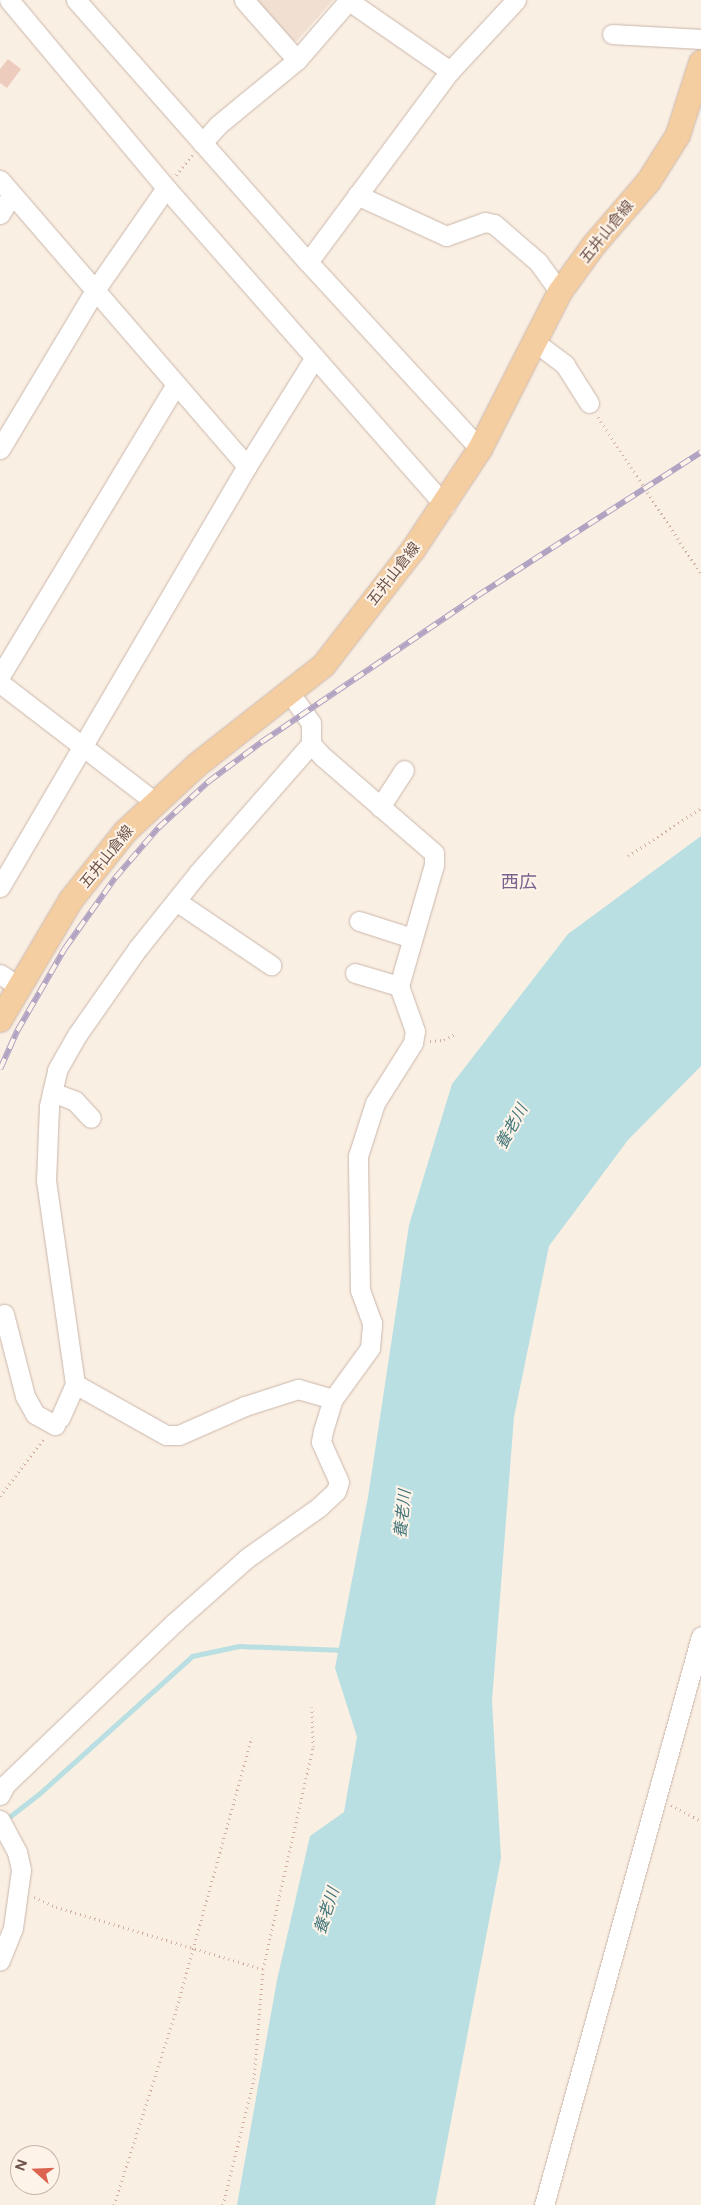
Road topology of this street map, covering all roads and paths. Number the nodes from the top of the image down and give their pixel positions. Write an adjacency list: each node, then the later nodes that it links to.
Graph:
1 (9, 0): 13 (street)
2 (76, 0): 11 (street)
3 (244, 0): 8 (street)
4 (349, 0): 8 (street); 10 (street)
5 (516, 0): 10 (street)
6 (612, 34): 7 (street)
7 (701, 39)
8 (297, 60): 11 (street)
9 (701, 63): 18 (main road, 五井山倉線)
10 (450, 71): 14 (street)
11 (202, 142): 13 (path); 16 (street)
12 (6, 187): 15 (street); 17 (street)
13 (166, 188): 17 (street); 20 (street)
14 (357, 195): 16 (street); 18 (street)
15 (0, 214)
16 (308, 262): 24 (street)
17 (95, 290): 21 (street); 23 (street)
18 (560, 292): 19 (main road, 五井山倉線)
19 (535, 342): 22 (street); 24 (main road, 五井山倉線)
20 (315, 357): 25 (street); 26 (street)
21 (176, 384): 25 (street); 28 (street)
22 (588, 402): 27 (path)
23 (0, 449)
24 (480, 449): 26 (main road, 五井山倉線)
25 (247, 466): 32 (street)
26 (445, 506): 30 (main road, 五井山倉線)
27 (701, 574)
28 (0, 676)
29 (0, 683): 32 (street)
30 (290, 693): 31 (street); 34 (main road, 五井山倉線)
31 (311, 744): 35 (street); 39 (street)
32 (82, 748): 34 (street); 38 (street)
33 (404, 770): 35 (street)
34 (155, 802): 44 (main road, 五井山倉線)
35 (380, 807): 41 (street)
36 (701, 808): 37 (path)
37 (628, 856)
38 (0, 887)
39 (176, 901): 42 (street); 49 (street)
40 (359, 921): 41 (street)
41 (412, 938): 45 (street)
42 (271, 965)
43 (355, 973): 45 (street)
44 (9, 980): 46 (main road, 五井山倉線)
45 (399, 986): 48 (street)
46 (0, 1020)
47 (455, 1034): 48 (path)
48 (413, 1043): 53 (street)
49 (52, 1092): 50 (street); 52 (street)
50 (91, 1118)
51 (4, 1314): 54 (street)
52 (75, 1384): 53 (street); 54 (street)
53 (333, 1399): 59 (street)
54 (58, 1421): 55 (path)
55 (0, 1496)
56 (701, 1636): 60 (street)
57 (312, 1707): 66 (path)
58 (252, 1737): 64 (path)
59 (0, 1795)
60 (657, 1798): 62 (path); 69 (street)
61 (0, 1820): 63 (street)
62 (701, 1821)
63 (20, 1890): 64 (path); 65 (street)
64 (192, 1948): 66 (path); 67 (path)
65 (0, 1960)
66 (263, 1969): 68 (path)
67 (114, 2205)
68 (223, 2205)
69 (544, 2205)

